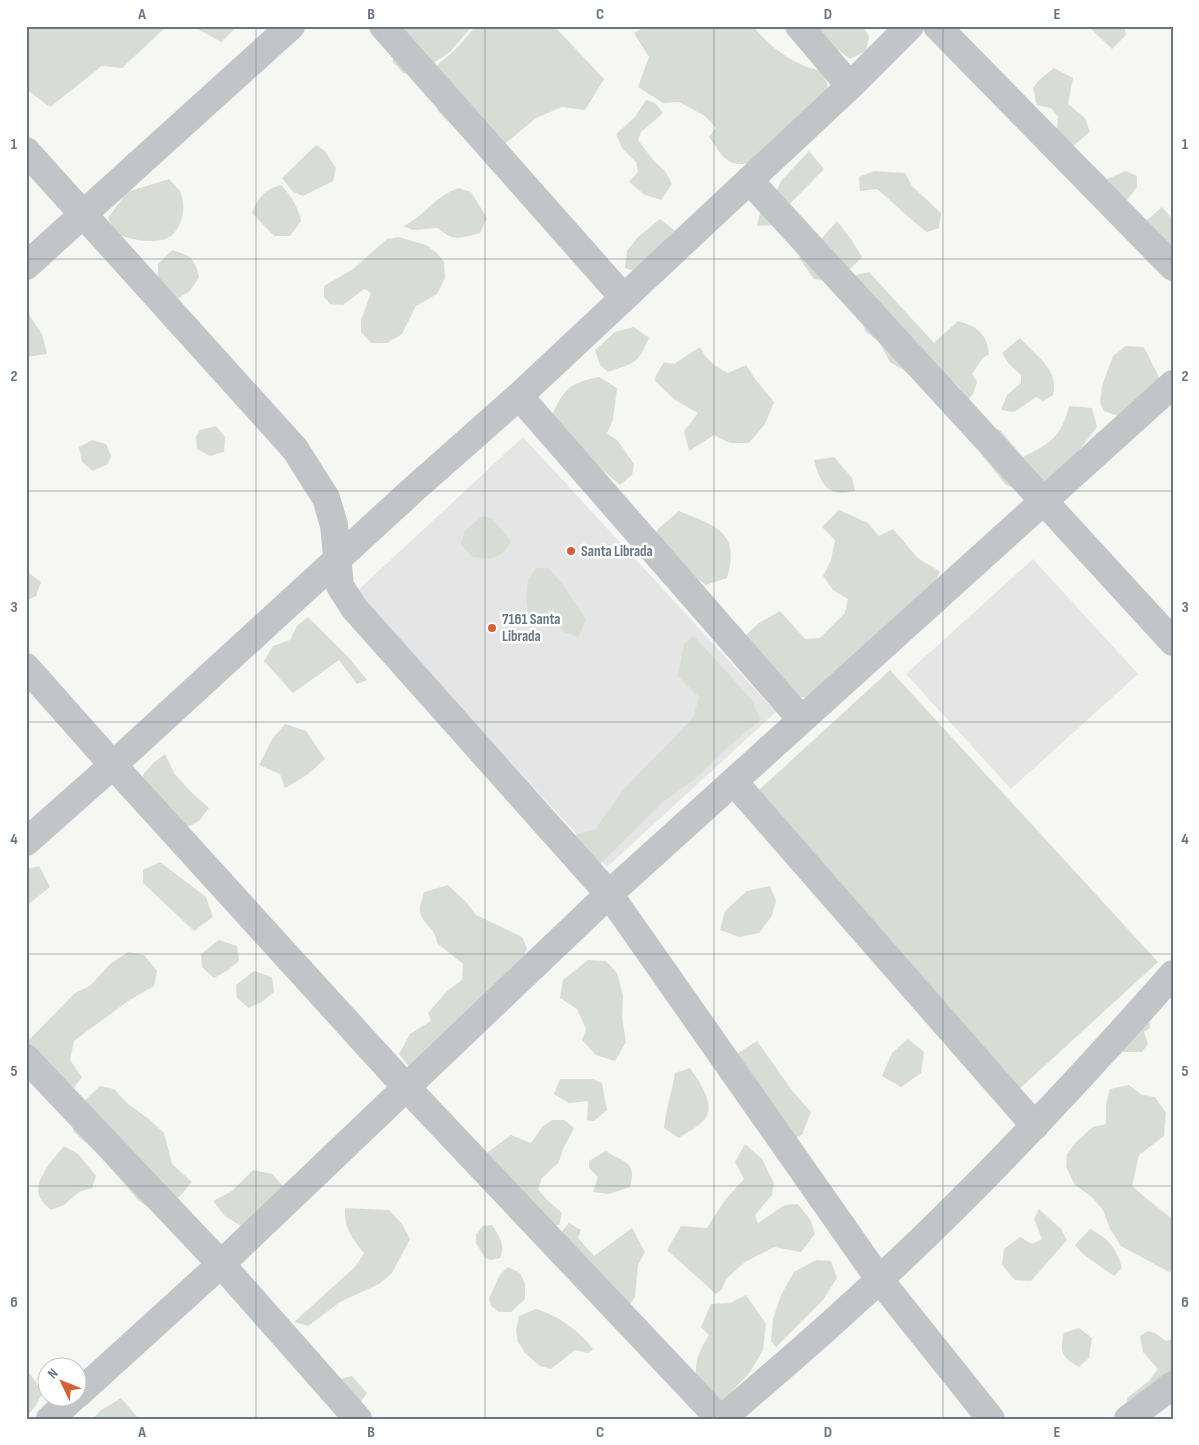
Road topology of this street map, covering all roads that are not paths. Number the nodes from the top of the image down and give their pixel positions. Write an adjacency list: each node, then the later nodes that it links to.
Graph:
1 (291, 26): 9 (street)
2 (384, 26): 12 (street)
3 (799, 26): 6 (street)
4 (910, 26): 6 (street)
5 (937, 26): 11 (street)
6 (850, 86): 8 (street)
7 (26, 151): 9 (street)
8 (749, 180): 12 (street); 15 (street)
9 (83, 215): 10 (street); 16 (street)
10 (26, 266)
11 (1173, 267)
12 (623, 297): 14 (street)
13 (1173, 384): 15 (street)
14 (519, 396): 16 (street); 19 (street)
15 (1045, 501): 17 (street); 19 (street)
16 (338, 560): 20 (street); 23 (street)
17 (1173, 642)
18 (26, 667): 20 (street)
19 (801, 719): 21 (street)
20 (114, 765): 22 (street); 26 (street)
21 (734, 782): 23 (street); 27 (street)
22 (26, 842)
23 (609, 894): 26 (street); 29 (street)
24 (1173, 974): 27 (street)
25 (26, 1058): 28 (street)
26 (406, 1087): 28 (street); 35 (street)
27 (1035, 1126): 29 (street)
28 (221, 1264): 30 (street); 34 (street)
29 (879, 1279): 35 (street); 36 (street)
30 (88, 1385)
31 (1173, 1385): 37 (street)
32 (62, 1408): 33 (street)
33 (50, 1419)
34 (358, 1419)
35 (721, 1419)
36 (991, 1419)
37 (1128, 1419)

